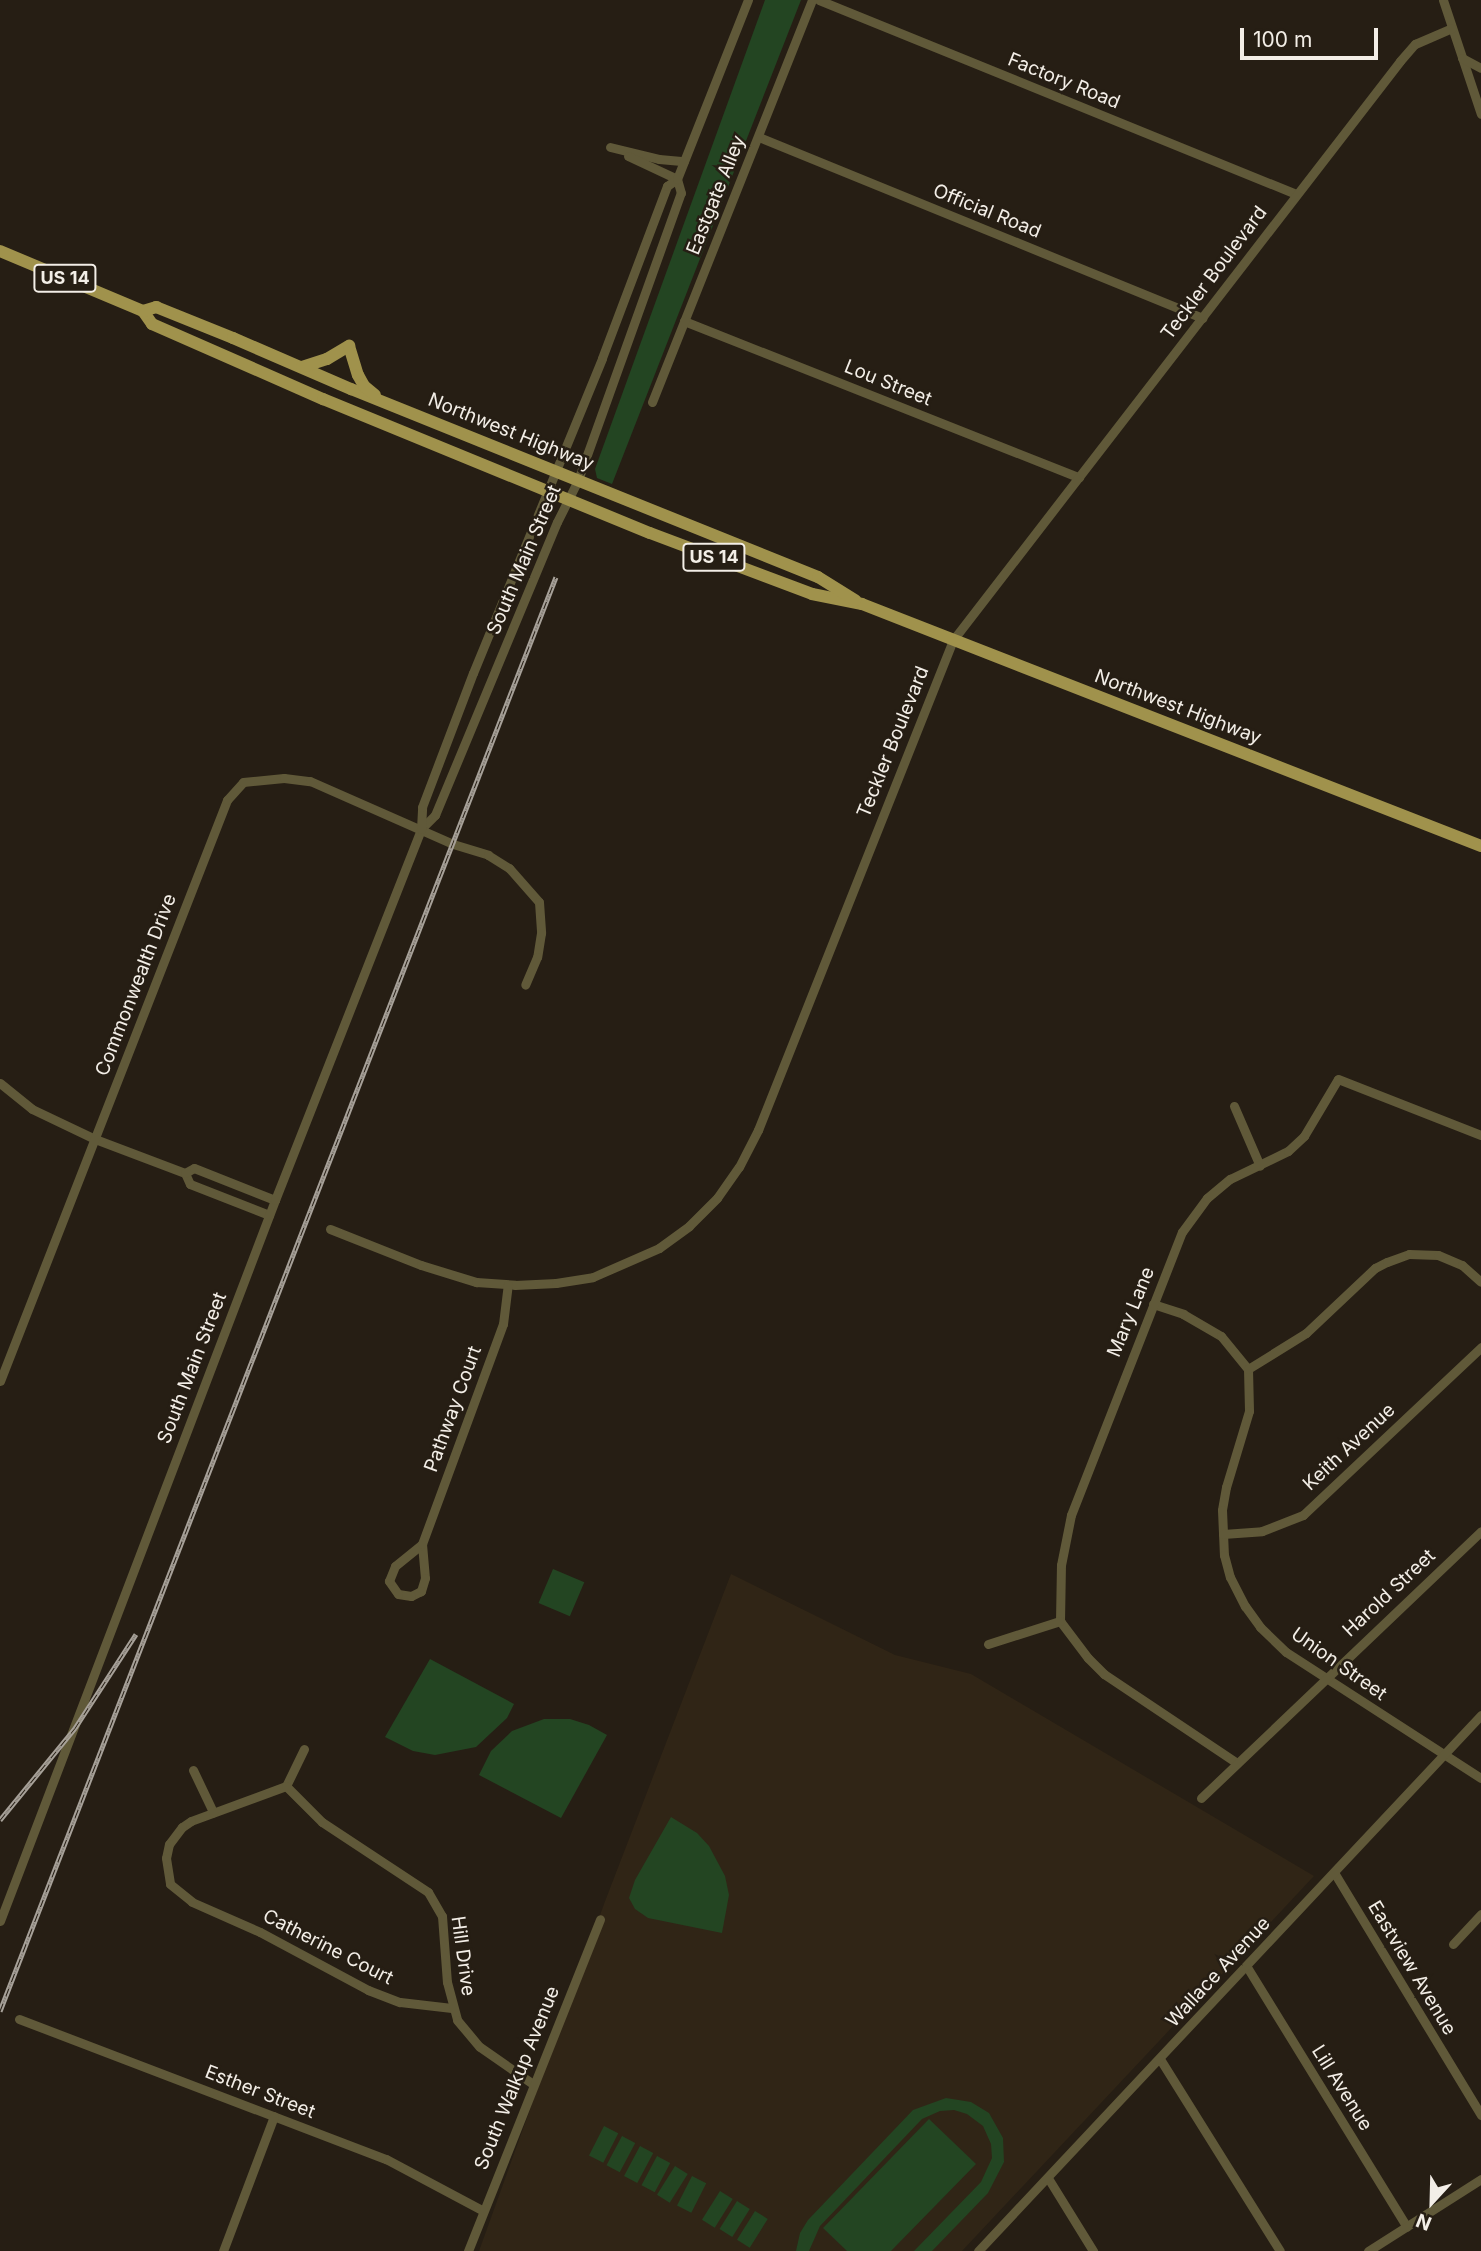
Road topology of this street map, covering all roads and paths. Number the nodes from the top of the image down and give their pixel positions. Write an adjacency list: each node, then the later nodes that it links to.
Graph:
1 (748, 0): 12 (street, South Main Street)
2 (812, 0): 11 (street, Eastgate Alley)
3 (819, 0): 14 (street, Factory Road)
4 (1443, 0): 5 (street)
5 (1452, 28): 6 (street); 14 (street, Teckler Boulevard)
6 (1462, 58): 7 (street); 9 (street)
7 (1481, 68)
8 (1481, 91): 9 (street)
9 (1477, 103): 10 (street)
10 (1481, 114)
11 (759, 137): 17 (street, Official Road); 18 (street, Eastgate Alley)
12 (684, 161): 13 (street, South Main Street); 13 (street)
13 (677, 179): 22 (street, South Main Street); 24 (street, South Main Street)
14 (1296, 194): 17 (street, Teckler Boulevard)
15 (0, 251): 16 (main road, Northwest Highway / US 14)
16 (143, 311): 19 (main road, Northwest Highway / US 14); 25 (main road, Northwest Highway / US 14)
17 (1202, 318): 23 (street, Teckler Boulevard)
18 (684, 321): 21 (street, Eastgate Alley); 23 (street, Lou Street)
19 (302, 367): 20 (main road, Northwest Highway / US 14); 20 (main road)
20 (383, 401): 22 (main road, Northwest Highway / US 14)
21 (652, 402)
22 (556, 471): 24 (main road, Northwest Highway / US 14); 25 (street, South Main Street)
23 (1079, 477): 28 (street, Teckler Boulevard)
24 (578, 480): 26 (street, South Main Street); 27 (main road, Northwest Highway / US 14)
25 (547, 491): 26 (main road, Northwest Highway / US 14); 29 (street, South Main Street)
26 (569, 499): 27 (main road, Northwest Highway / US 14); 29 (street, South Main Street)
27 (862, 604): 28 (main road, Northwest Highway / US 14)
28 (953, 640): 30 (main road, Northwest Highway / US 14); 42 (street, Teckler Boulevard)
29 (421, 829): 31 (street, Commonwealth Drive); 35 (street, Commonwealth Drive); 38 (street, South Main Street)
30 (1481, 846)
31 (525, 985)
32 (0, 1083): 35 (street)
33 (1234, 1106): 36 (street)
34 (1481, 1135): 36 (street, Mary Lane)
35 (95, 1139): 37 (street); 46 (street, Commonwealth Drive)
36 (1260, 1166): 43 (street, Mary Lane)
37 (185, 1173): 38 (street); 39 (street)
38 (275, 1200): 39 (street, South Main Street)
39 (269, 1215): 65 (street, South Main Street)
40 (330, 1229): 42 (street, Teckler Boulevard)
41 (1481, 1282): 45 (street)
42 (508, 1285): 49 (street, Pathway Court)
43 (1153, 1304): 45 (street); 50 (street, Mary Lane)
44 (1481, 1347): 48 (street, Keith Avenue)
45 (1248, 1369): 48 (street, Union Street)
46 (0, 1381)
47 (1481, 1531): 52 (street, Harold Street)
48 (1223, 1534): 52 (street, Union Street)
49 (422, 1544): 49 (street, Pathway Court)
50 (1060, 1622): 51 (street); 56 (street)
51 (988, 1644)
52 (1324, 1678): 55 (street, Union Street); 56 (street, Harold Street)
53 (1481, 1715): 55 (street, Wallace Avenue)
54 (304, 1749): 59 (street)
55 (1444, 1755): 58 (street, Union Street); 62 (street, Wallace Avenue)
56 (1237, 1763): 60 (street, Harold Street)
57 (193, 1770): 61 (street)
58 (1481, 1779)
59 (286, 1786): 61 (street); 68 (street, Hill Drive)
60 (1201, 1798)
61 (213, 1812): 68 (street, Catherine Court)
62 (1335, 1874): 67 (street, Wallace Avenue); 72 (street, Eastview Avenue)
63 (1481, 1914): 66 (street)
64 (600, 1919): 71 (street, South Walkup Avenue)
65 (0, 1921)
66 (1453, 1944)
67 (1247, 1967): 70 (street, Wallace Avenue); 77 (street, Lill Avenue)
68 (452, 2008): 71 (street, Hill Drive)
69 (19, 2019): 73 (street, Esther Street)
70 (1160, 2059): 74 (street, Wallace Avenue); 82 (street)
71 (533, 2084): 76 (street, South Walkup Avenue)
72 (1481, 2115)
73 (274, 2116): 76 (street, Esther Street); 78 (street)
74 (1048, 2178): 80 (street, Wallace Avenue); 81 (street)
75 (1481, 2179): 77 (street)
76 (482, 2210): 79 (street, South Walkup Avenue)
77 (1407, 2227): 83 (street)
78 (223, 2251)
79 (468, 2251)
80 (978, 2251)
81 (1093, 2251)
82 (1280, 2251)
83 (1368, 2251)

